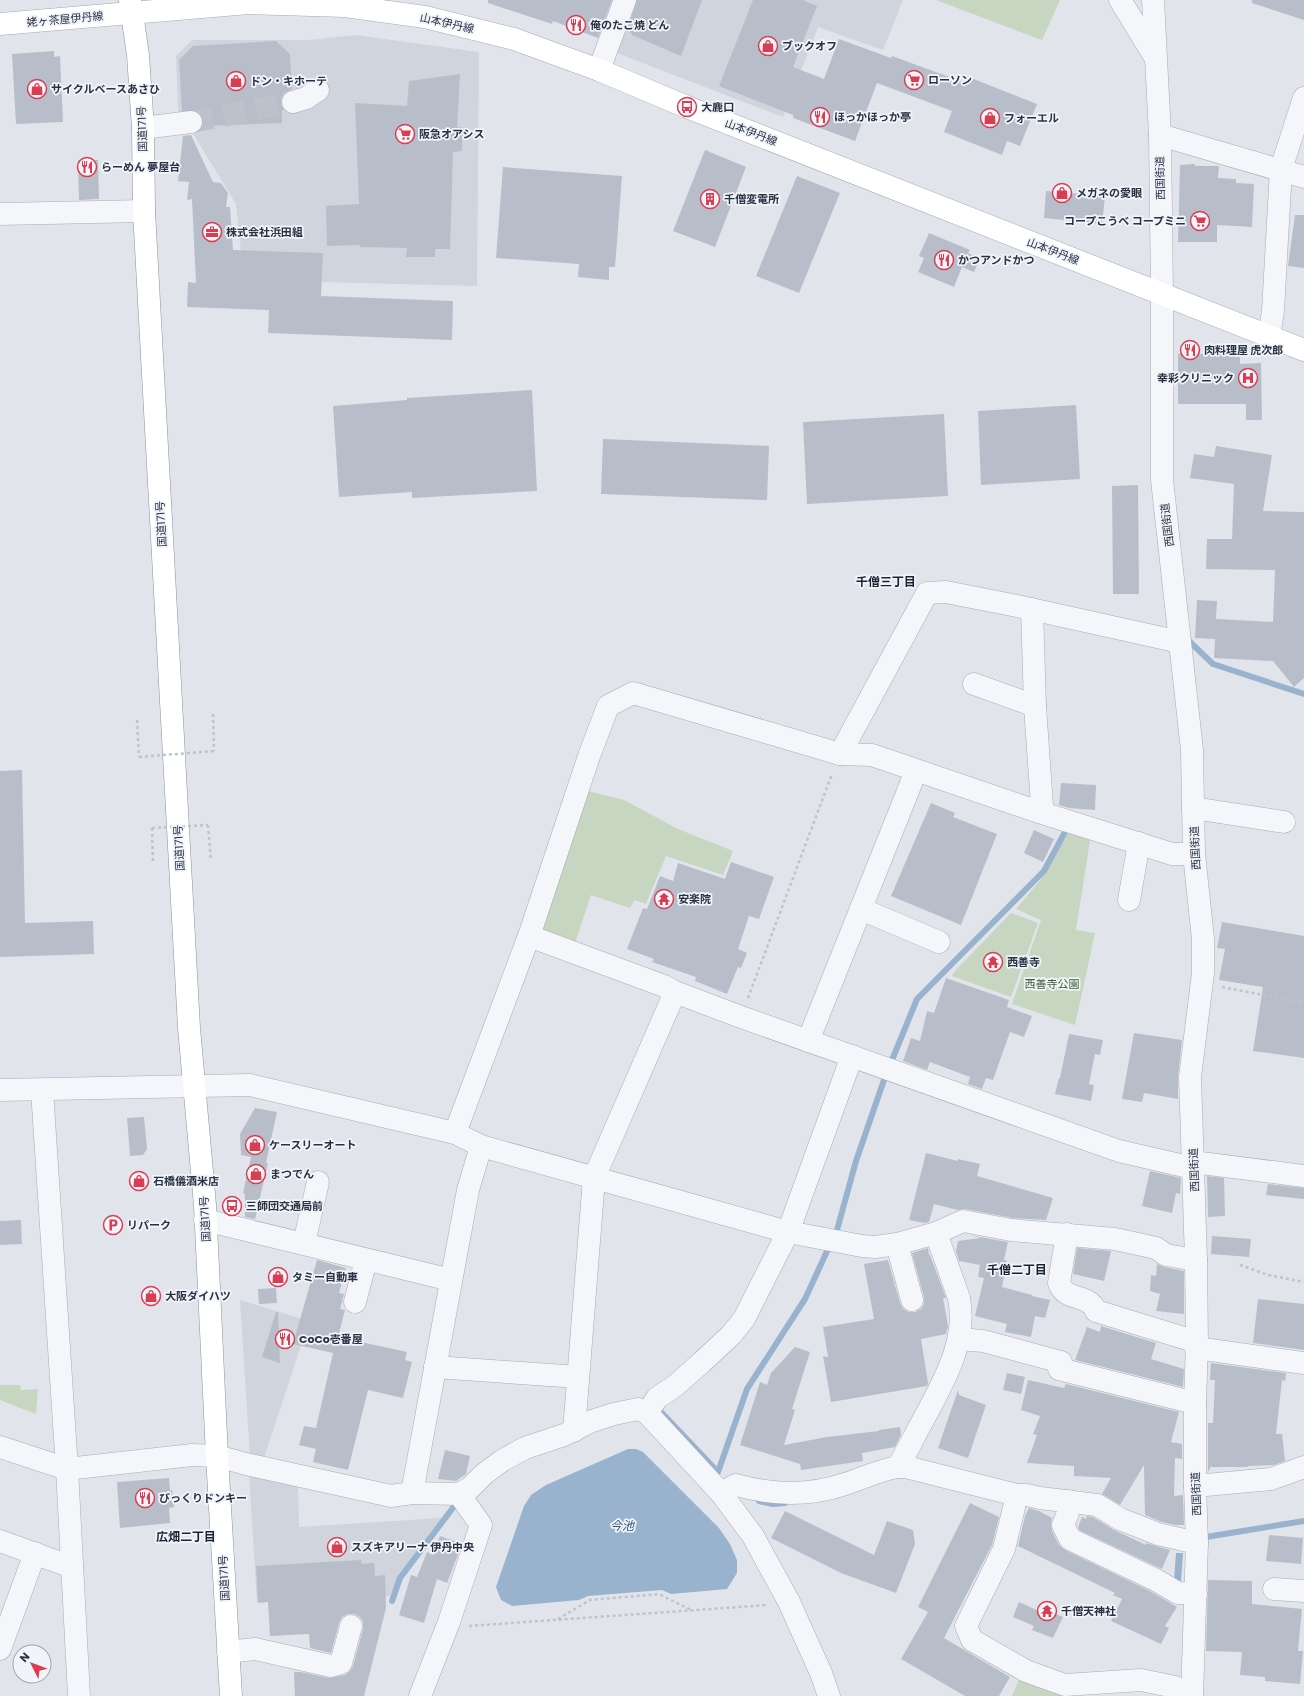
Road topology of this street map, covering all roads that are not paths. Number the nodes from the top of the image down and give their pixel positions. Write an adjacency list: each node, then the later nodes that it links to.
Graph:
1 (626, 0): 7 (street)
2 (1120, 0): 6 (street)
3 (1152, 0): 6 (street, 西国街道)
4 (130, 6): 5 (main road, 姥ヶ茶屋伊丹線); 7 (main road, 山本伊丹線); 12 (main road, 国道171号)
5 (0, 24)
6 (1157, 59): 13 (street, 西国街道)
7 (599, 70): 18 (main road, 山本伊丹線)
8 (318, 90): 10 (street)
9 (1304, 98): 14 (street)
10 (293, 102)
11 (191, 122): 12 (street)
12 (143, 128): 16 (main road, 国道171号)
13 (1160, 135): 14 (street); 18 (street, 西国街道)
14 (1281, 169): 15 (street); 19 (street)
15 (1304, 177)
16 (144, 212): 17 (street); 39 (main road, 国道171号)
17 (0, 214)
18 (1162, 294): 19 (main road, 山本伊丹線); 22 (street, 西国街道)
19 (1269, 336): 20 (main road, 山本伊丹線)
20 (1304, 350)
21 (1032, 609): 22 (street); 24 (street); 25 (street)
22 (1180, 642): 27 (street, 西国街道)
23 (974, 684): 24 (street)
24 (1035, 706): 28 (street)
25 (840, 754): 26 (street); 34 (street)
26 (916, 770): 28 (street); 33 (street)
27 (1193, 808): 29 (street); 31 (street, 西国街道)
28 (1039, 812): 30 (street)
29 (1284, 822)
30 (1139, 843): 31 (street); 32 (street)
31 (1194, 854): 44 (street, 西国街道)
32 (1129, 900)
33 (861, 909): 35 (street); 37 (street)
34 (529, 936): 36 (street); 42 (street)
35 (939, 942)
36 (675, 992): 37 (street); 46 (street)
37 (808, 1041): 38 (street)
38 (852, 1056): 44 (street); 49 (street)
39 (193, 1085): 41 (street); 42 (street); 48 (main road, 国道171号)
40 (0, 1090): 41 (street)
41 (42, 1090): 71 (street)
42 (455, 1133): 43 (street)
43 (481, 1146): 46 (street); 56 (street)
44 (1193, 1165): 45 (street); 55 (street, 西国街道)
45 (1304, 1176)
46 (594, 1178): 49 (street); 63 (street)
47 (318, 1182): 52 (street)
48 (206, 1220): 52 (street); 68 (main road, 国道171号)
49 (788, 1232): 53 (street); 65 (street)
50 (936, 1233): 51 (street); 53 (street); 59 (street)
51 (1067, 1234): 55 (street); 60 (street)
52 (304, 1243): 54 (street)
53 (897, 1244): 57 (street)
54 (366, 1260): 56 (street); 58 (street)
55 (1196, 1260): 60 (street, 西国街道)
56 (452, 1280): 62 (street)
57 (912, 1300)
58 (355, 1302)
59 (959, 1339): 64 (street); 69 (street)
60 (1197, 1345): 61 (street); 64 (street, 西国街道)
61 (1304, 1363)
62 (436, 1367): 63 (street); 73 (street)
63 (578, 1376): 66 (street)
64 (1194, 1403): 72 (street, 西国街道)
65 (647, 1413): 66 (street); 74 (street)
66 (574, 1431): 75 (street)
67 (0, 1447): 71 (street)
68 (217, 1456): 71 (street); 73 (street); 87 (main road, 国道171号)
69 (898, 1467): 74 (street); 76 (street)
70 (1304, 1467): 72 (street)
71 (67, 1469): 81 (street)
72 (1195, 1486): 79 (street, 西国街道)
73 (412, 1493): 75 (street)
74 (721, 1493): 92 (street)
75 (459, 1494): 91 (street)
76 (1017, 1495): 77 (street); 88 (street)
77 (1068, 1501): 79 (street); 84 (street)
78 (0, 1541): 80 (street)
79 (1198, 1543): 84 (street, 西国街道)
80 (35, 1553): 81 (street); 86 (street)
81 (72, 1567): 89 (street)
82 (1274, 1588): 83 (street)
83 (1304, 1592)
84 (1196, 1594): 88 (street, 西国街道)
85 (351, 1626): 87 (street)
86 (0, 1649)
87 (228, 1652): 90 (main road, 国道171号)
88 (1192, 1693)
89 (79, 1696)
90 (231, 1696)
91 (420, 1696)
92 (829, 1696)

